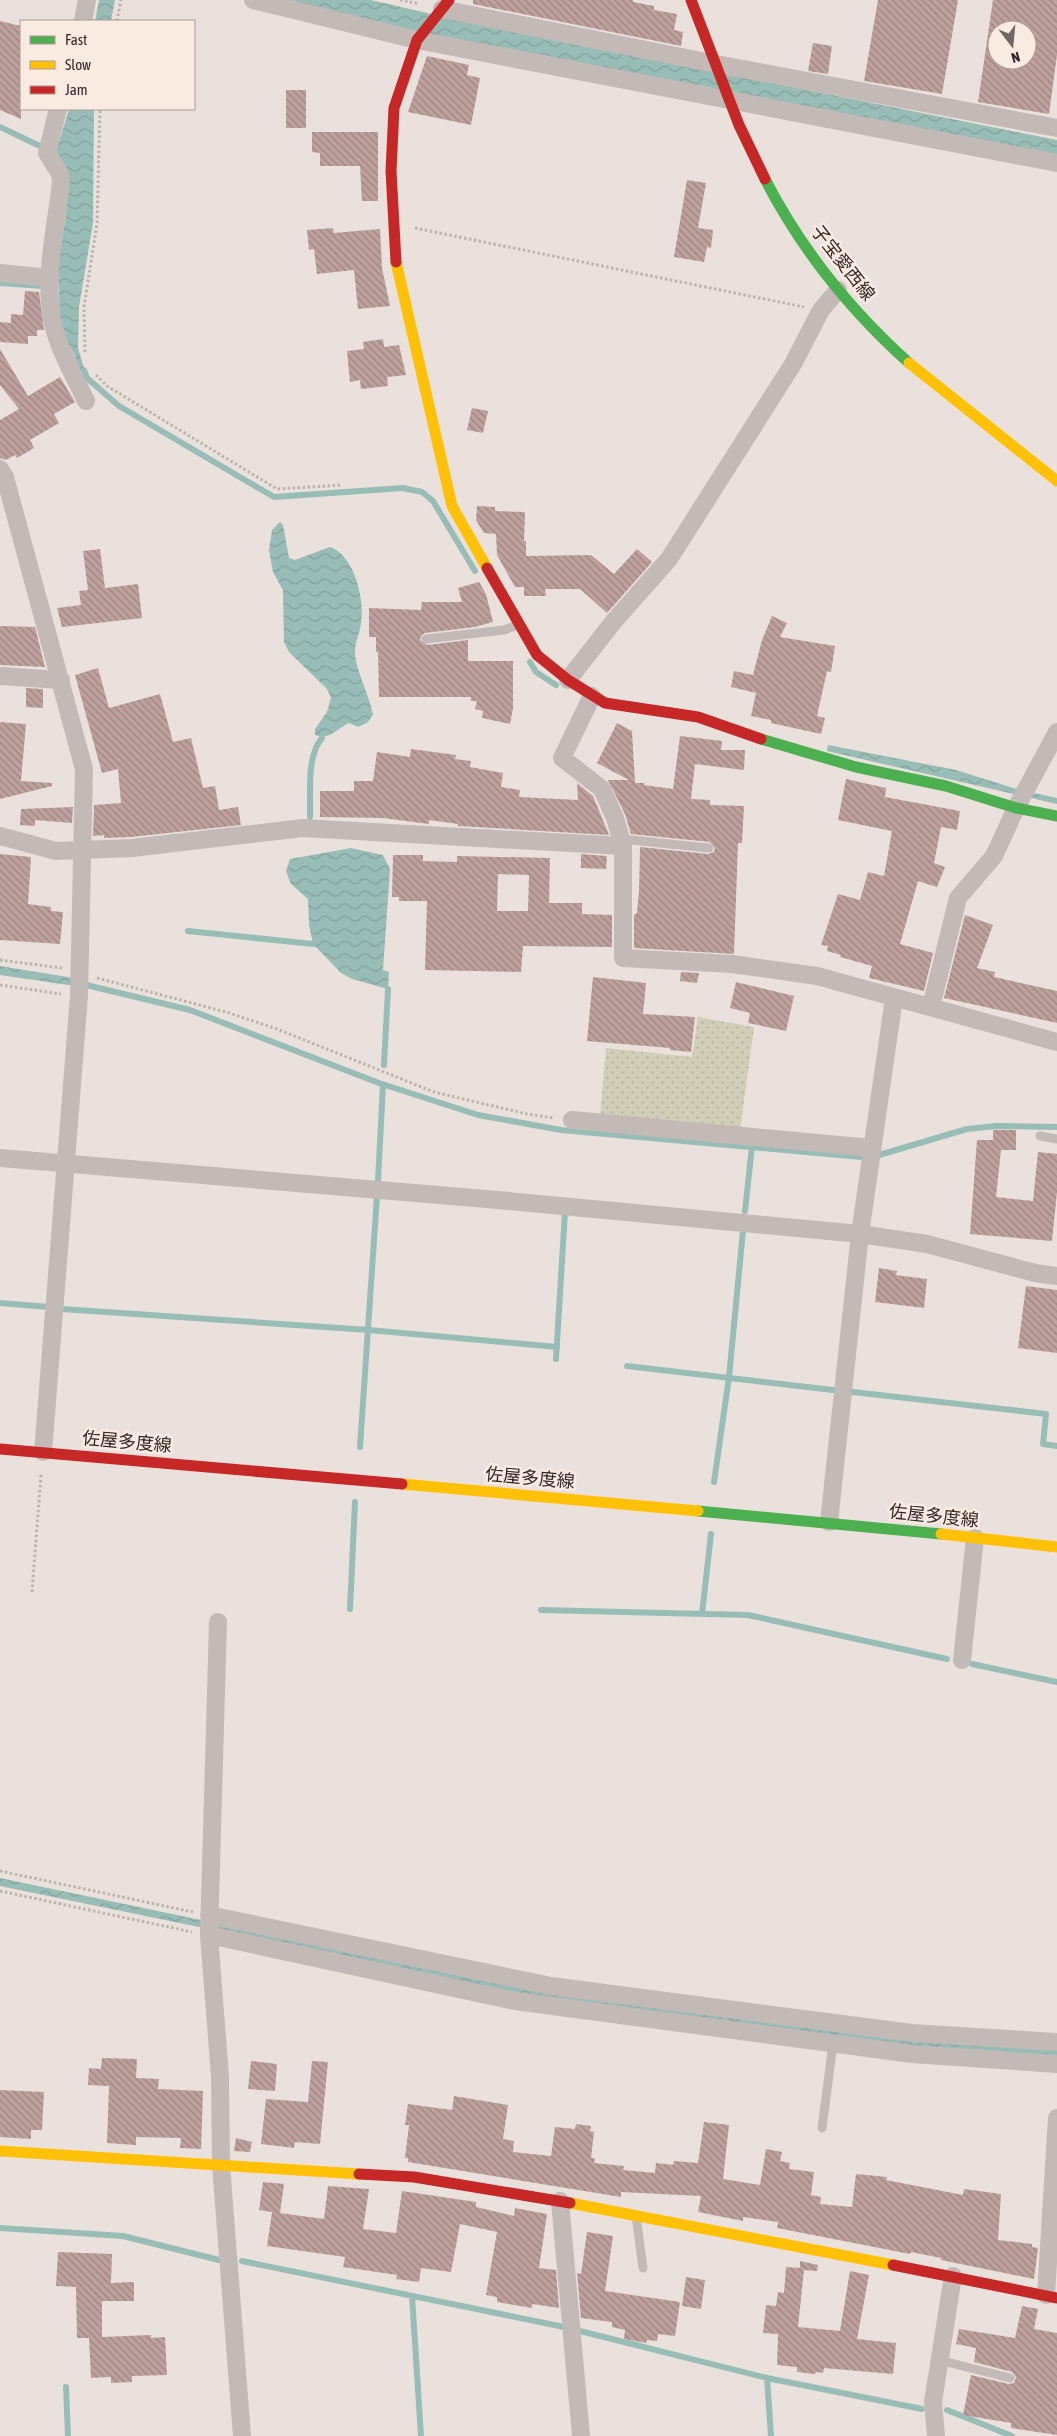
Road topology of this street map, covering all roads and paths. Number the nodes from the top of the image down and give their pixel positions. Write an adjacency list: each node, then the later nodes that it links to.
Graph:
1 (87, 0): 6 (street)
2 (121, 0): 7 (path)
3 (253, 0): 8 (street)
4 (691, 0): 9 (street, 子宝愛西線)
5 (443, 7): 8 (street); 9 (street)
6 (83, 20)
7 (117, 20)
8 (418, 38): 10 (street); 15 (street)
9 (717, 66): 10 (street, 子宝愛西線); 13 (street)
10 (728, 99): 14 (street); 18 (street, 子宝愛西線)
11 (58, 110): 17 (street)
12 (100, 110): 20 (path)
13 (1057, 125)
14 (1057, 163)
15 (393, 223): 19 (path); 26 (street)
16 (0, 273): 17 (street)
17 (50, 278): 22 (street)
18 (838, 290): 19 (street); 24 (street, 子宝愛西線)
19 (821, 310): 30 (street)
20 (87, 357)
21 (92, 372): 25 (path)
22 (86, 401)
23 (0, 469): 29 (street)
24 (1057, 480)
25 (342, 485)
26 (518, 625): 27 (lane); 30 (street)
27 (426, 640)
28 (0, 676): 29 (street)
29 (61, 680): 38 (street)
30 (568, 680): 31 (street)
31 (592, 696): 33 (street); 36 (street)
32 (1057, 732): 33 (street)
33 (1021, 799): 34 (street); 43 (street)
34 (1057, 816)
35 (0, 836): 38 (street)
36 (622, 842): 37 (lane); 38 (street); 42 (street)
37 (709, 848)
38 (81, 851): 40 (street)
39 (0, 960): 40 (path)
40 (80, 981): 41 (path); 45 (path); 50 (street)
41 (0, 985)
42 (894, 998): 43 (street); 48 (street)
43 (931, 1007): 44 (street)
44 (1057, 1042)
45 (572, 1120): 48 (street)
46 (1040, 1136): 47 (lane)
47 (1057, 1139)
48 (872, 1148): 51 (street)
49 (0, 1158): 50 (street)
50 (66, 1163): 51 (street); 54 (street)
51 (860, 1234): 52 (street); 55 (street)
52 (1057, 1276)
53 (0, 1449): 54 (street, 佐屋多度線)
54 (43, 1452): 55 (street, 佐屋多度線); 58 (path)
55 (829, 1522): 56 (street, 佐屋多度線)
56 (975, 1538): 57 (street, 佐屋多度線); 60 (street)
57 (1057, 1547)
58 (32, 1592)
59 (218, 1622): 63 (street)
60 (962, 1660)
61 (0, 1872): 63 (path)
62 (0, 1891): 63 (path)
63 (209, 1925): 64 (street); 70 (street)
64 (834, 2034): 65 (street); 66 (street); 68 (lane)
65 (1057, 2042)
66 (1057, 2064)
67 (1057, 2118): 75 (street)
68 (822, 2128)
69 (0, 2151): 70 (street)
70 (222, 2166): 71 (street); 78 (street)
71 (560, 2200): 72 (street); 79 (street)
72 (636, 2214): 73 (lane); 74 (street)
73 (643, 2268)
74 (953, 2276): 75 (street); 76 (street)
75 (1051, 2296)
76 (939, 2360): 77 (lane); 80 (street)
77 (1010, 2378)
78 (242, 2436)
79 (581, 2436)
80 (936, 2436)

